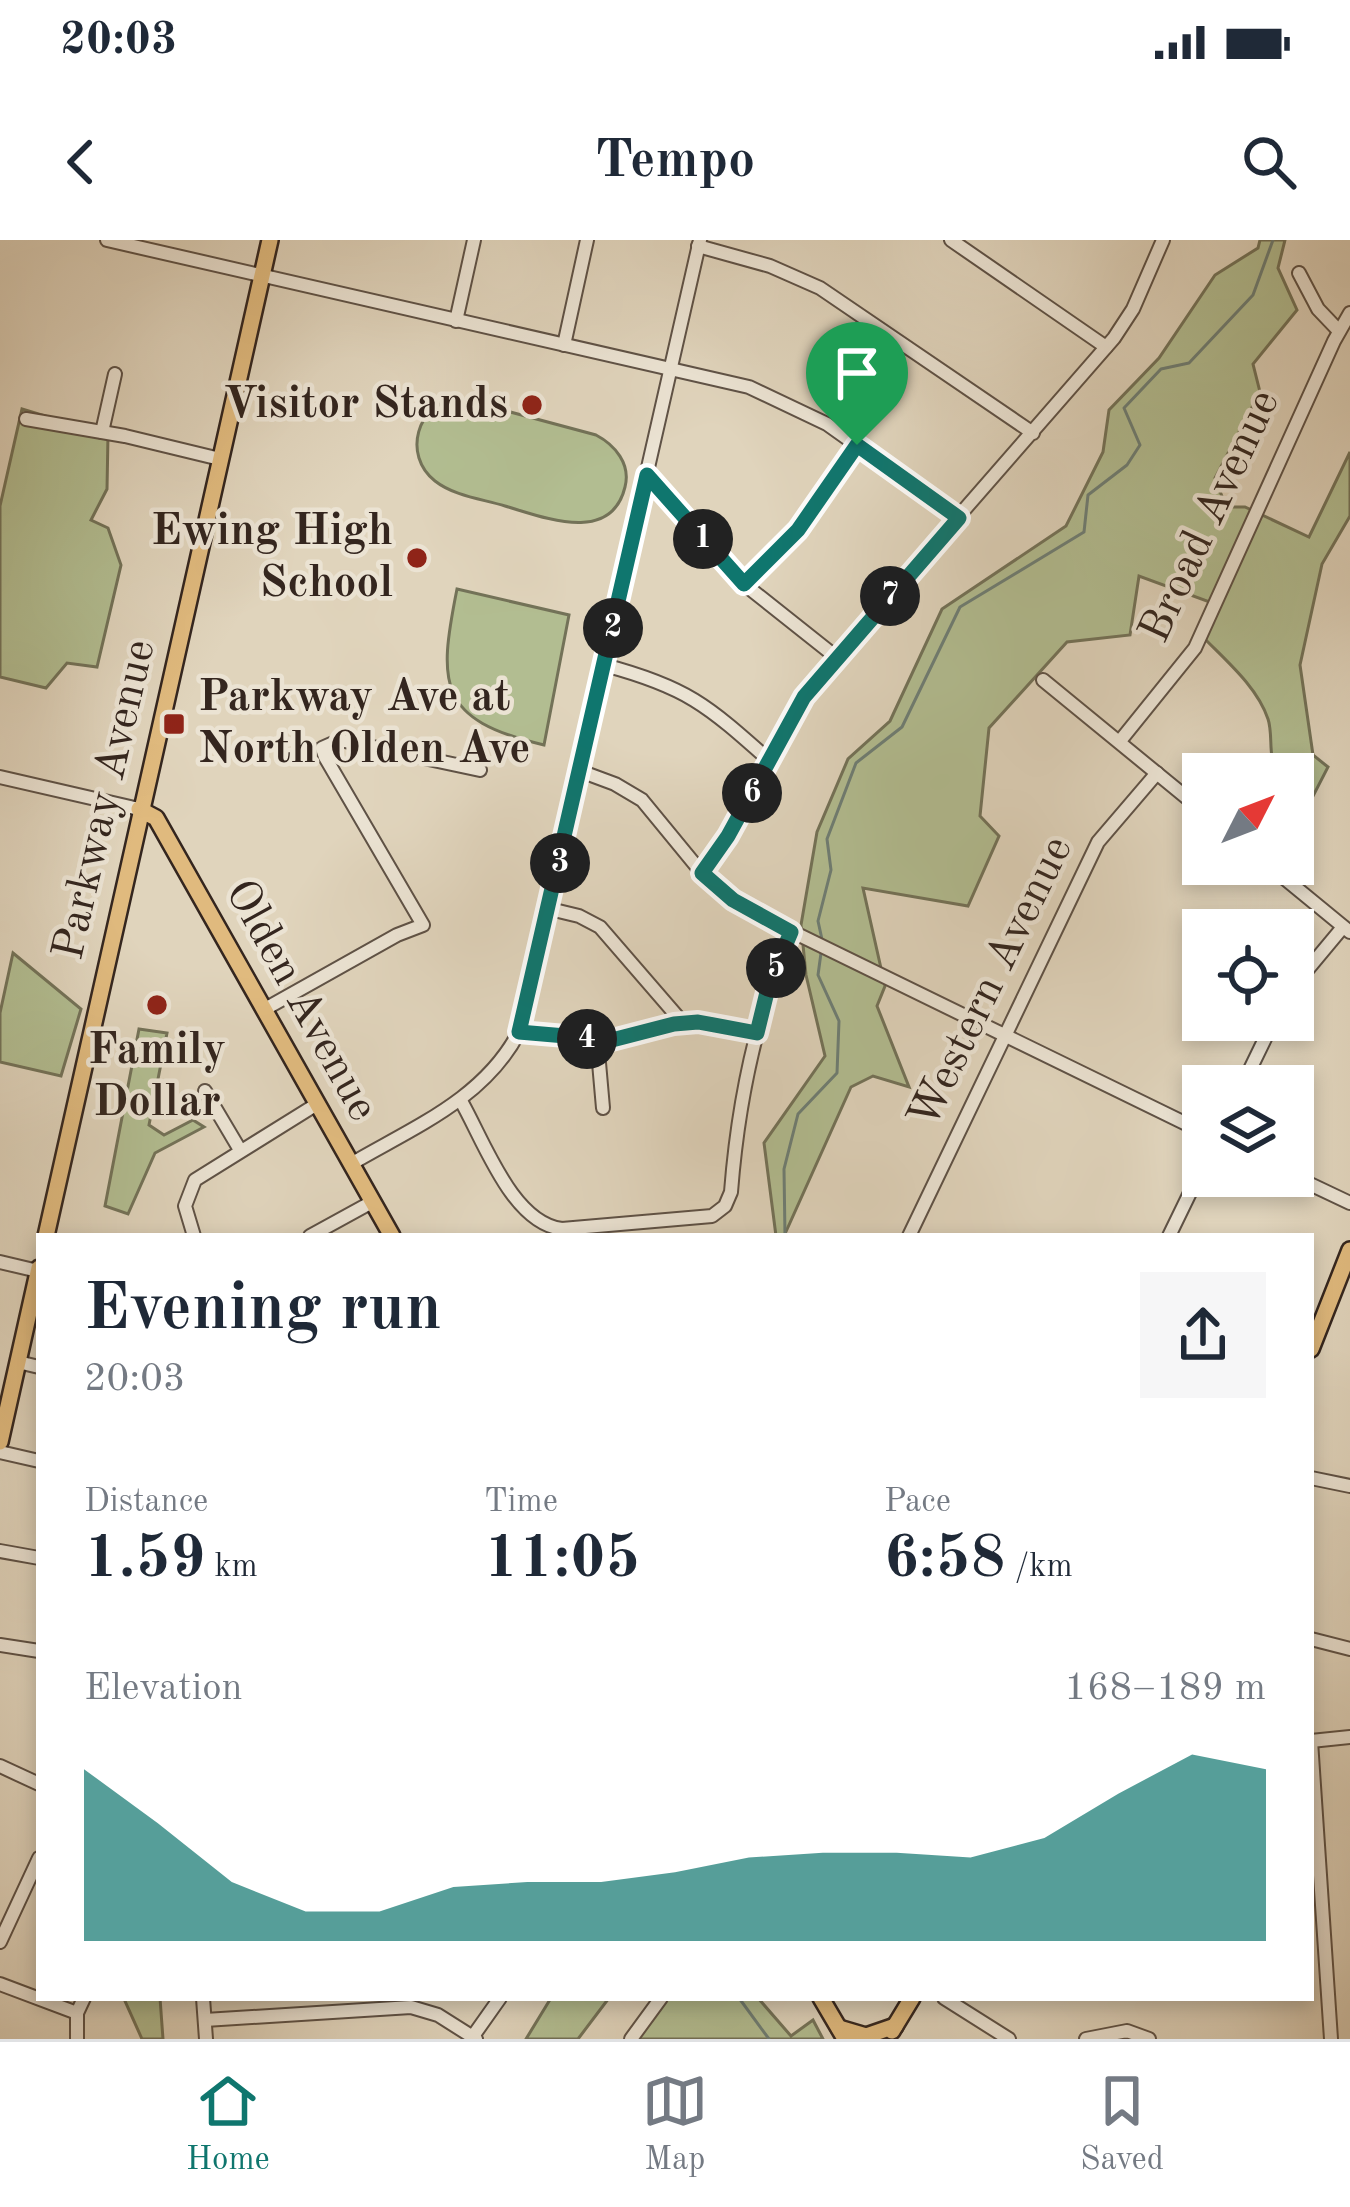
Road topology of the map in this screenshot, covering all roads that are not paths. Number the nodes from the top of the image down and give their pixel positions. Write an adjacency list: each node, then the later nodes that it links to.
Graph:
1 (107, 240): 9 (street)
2 (269, 240): 9 (main road, Parkway Avenue)
3 (474, 240): 11 (street)
4 (587, 240): 13 (street)
5 (951, 240): 14 (street)
6 (1162, 240): 14 (street)
7 (699, 243): 15 (street); 19 (street)
8 (1299, 272): 12 (street)
9 (262, 276): 11 (street); 21 (main road, Parkway Avenue)
10 (1350, 313): 12 (street, Broad Avenue)
11 (456, 321): 13 (street)
12 (1339, 331): 28 (street, Broad Avenue)
13 (564, 345): 15 (street)
14 (1106, 347): 19 (street)
15 (671, 369): 20 (street); 22 (street)
16 (115, 374): 18 (street)
17 (26, 419): 18 (street)
18 (102, 432): 21 (street)
19 (1033, 434): 23 (street)
20 (857, 445): 23 (street); 24 (street)
21 (220, 458): 35 (main road, Parkway Avenue)
22 (647, 475): 24 (street); 26 (street)
23 (959, 518): 25 (street)
24 (744, 584): 25 (street)
25 (836, 657): 29 (street)
26 (604, 664): 29 (street); 31 (street)
27 (1043, 680): 28 (street)
28 (1120, 742): 32 (street)
29 (770, 760): 36 (street)
30 (480, 770): 42 (street)
31 (580, 771): 36 (street); 38 (street)
32 (1157, 773): 34 (street); 46 (street, Western Avenue)
33 (0, 777): 35 (street)
34 (1182, 794)
35 (140, 808): 42 (main road, Olden Avenue); 59 (main road, Parkway Avenue)
36 (702, 873): 40 (street)
37 (1292, 885): 39 (street)
38 (550, 909): 43 (street); 44 (street)
39 (1347, 930): 41 (street)
40 (791, 932): 45 (street); 46 (street)
41 (1314, 965)
42 (265, 1009): 50 (main road, Olden Avenue)
43 (683, 1023): 45 (street); 47 (street)
44 (519, 1032): 47 (street); 49 (street)
45 (757, 1033): 49 (street)
46 (1005, 1036): 52 (street); 63 (street, Western Avenue)
47 (597, 1040): 51 (street)
48 (205, 1091): 53 (street)
49 (461, 1101): 54 (street)
50 (317, 1104): 53 (street); 54 (main road, Olden Avenue)
51 (604, 1108)
52 (1182, 1122)
53 (240, 1150): 60 (street)
54 (351, 1164): 57 (main road, Olden Avenue)
55 (1314, 1186): 58 (street)
56 (1188, 1197): 64 (street)
57 (372, 1202): 61 (street); 62 (main road, Olden Avenue)
58 (1350, 1203)
59 (47, 1233)
60 (193, 1233)
61 (315, 1233)
62 (390, 1233)
63 (911, 1233)
64 (1170, 1233)
65 (1350, 1250): 69 (main road)
66 (0, 1262): 67 (street)
67 (36, 1268)
68 (36, 1282): 70 (main road)
69 (1314, 1341)
70 (18, 1362): 71 (street); 72 (main road)
71 (36, 1366)
72 (0, 1442)
73 (0, 1452): 74 (street)
74 (36, 1461)
75 (1314, 1479): 76 (street)
76 (1350, 1486)
77 (0, 1551): 78 (street)
78 (36, 1557)
79 (1314, 1640): 81 (street)
80 (0, 1645): 82 (street)
81 (1350, 1649)
82 (36, 1651)
83 (1350, 1737): 84 (street)
84 (1314, 1741)
85 (0, 1766): 86 (street)
86 (36, 1783)
87 (1315, 1845): 92 (street)
88 (36, 1864): 89 (street)
89 (0, 1942)
90 (0, 1984): 93 (street)
91 (1314, 1989): 92 (street)
92 (1328, 1991): 113 (street)
93 (36, 1998)
94 (45, 2001): 102 (street)
95 (82, 2001): 102 (street)
96 (203, 2001): 103 (street)
97 (498, 2001): 106 (street)
98 (659, 2001): 109 (street)
99 (823, 2001): 105 (main road)
100 (910, 2001): 104 (main road)
101 (949, 2001): 110 (street)
102 (77, 2013): 107 (street)
103 (205, 2020): 106 (street); 108 (street)
104 (891, 2033): 105 (main road)
105 (842, 2034)
106 (473, 2038)
107 (77, 2039)
108 (206, 2039)
109 (631, 2039)
110 (1009, 2039)
111 (1086, 2039): 112 (street)
112 (1149, 2039)
113 (1331, 2039)

